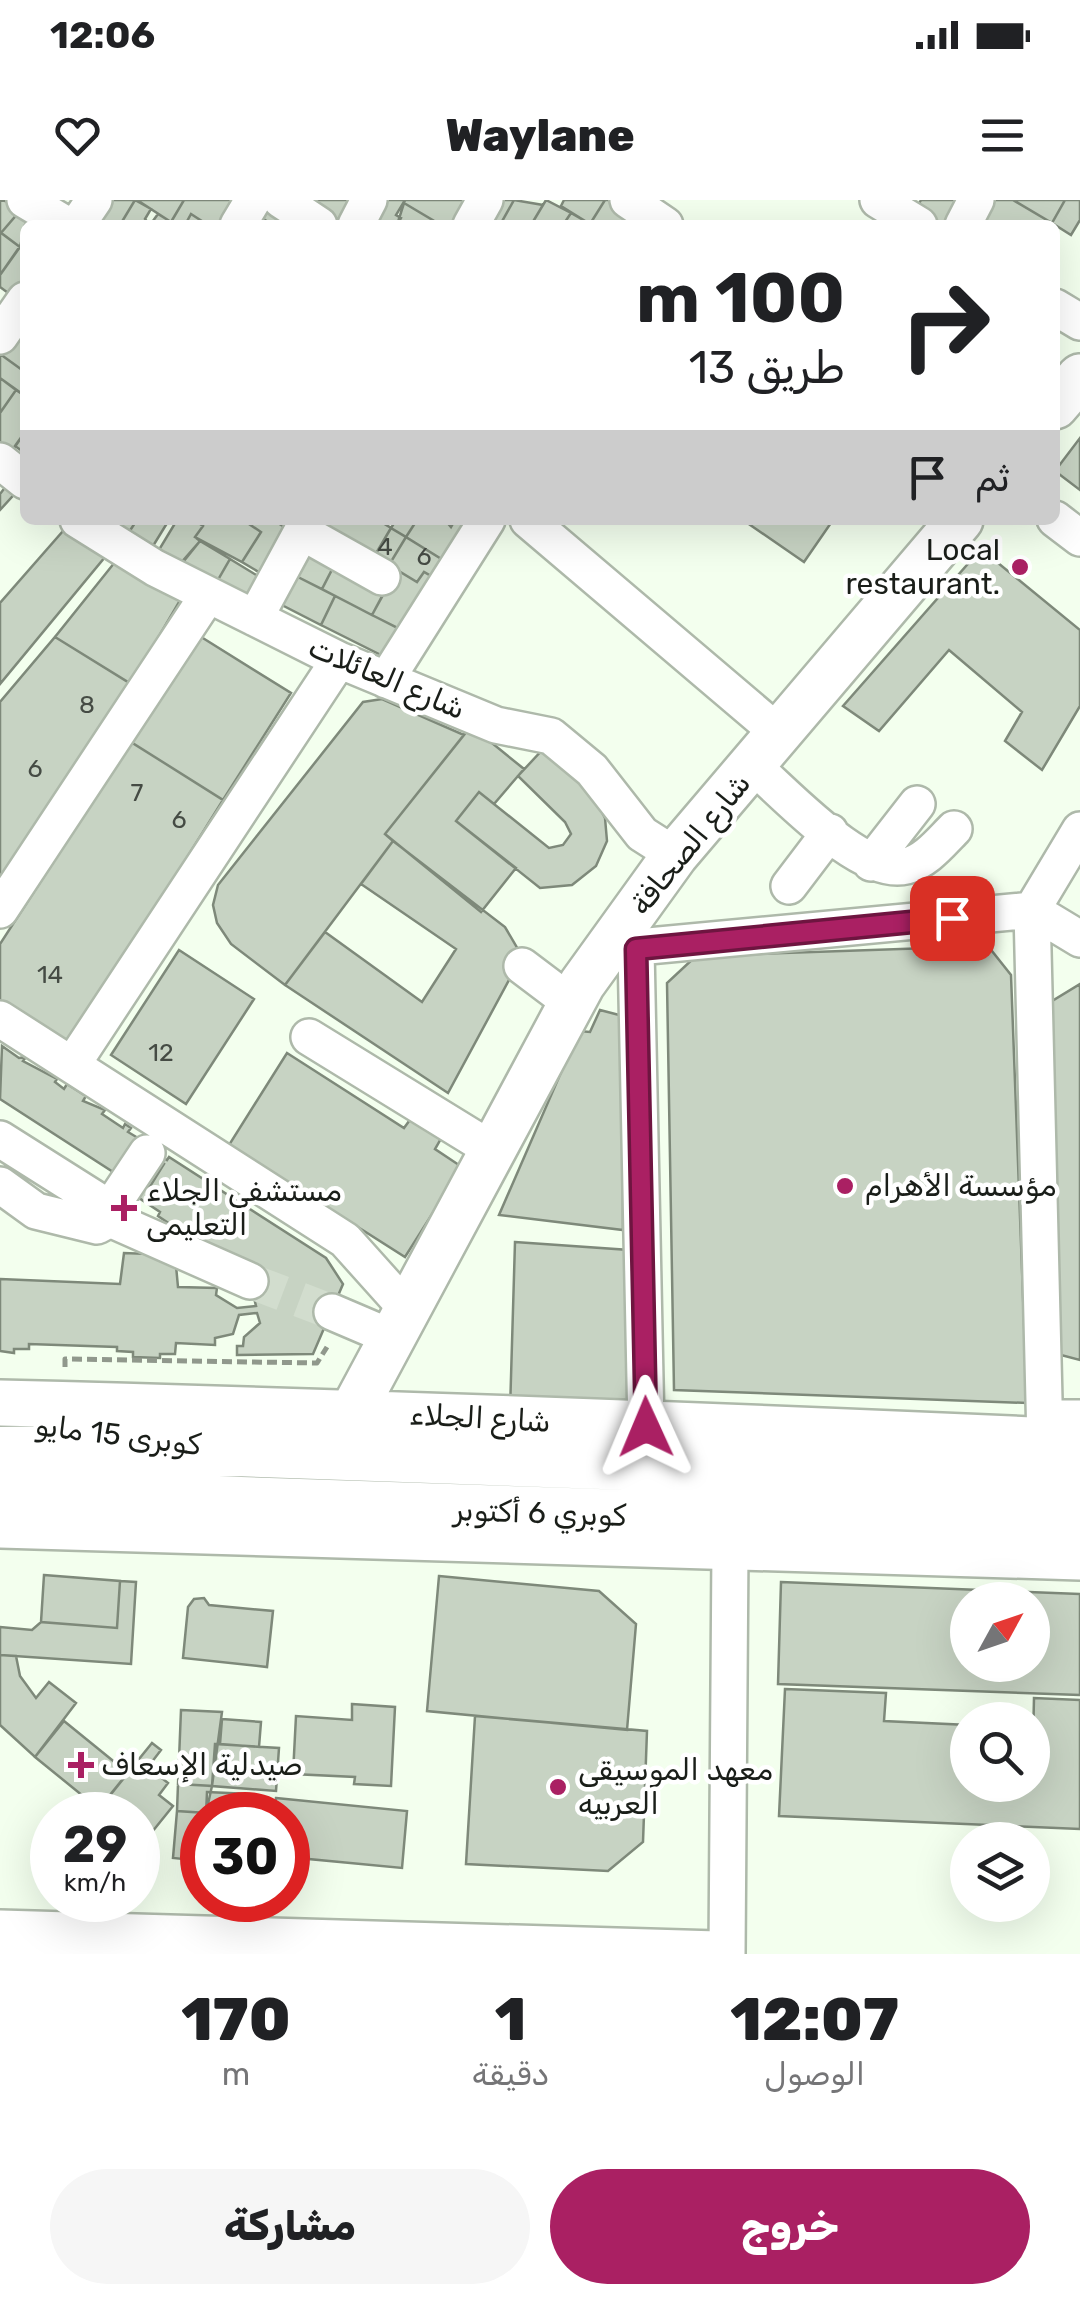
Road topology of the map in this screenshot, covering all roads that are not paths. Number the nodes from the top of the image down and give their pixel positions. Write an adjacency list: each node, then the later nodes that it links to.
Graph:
1 (25, 200): 5 (street)
2 (281, 200): 6 (street)
3 (628, 200): 7 (street)
4 (878, 200): 8 (street)
5 (59, 220)
6 (311, 220)
7 (658, 220)
8 (912, 220)
9 (1080, 376): 10 (main road)
10 (1060, 400)
11 (0, 461): 12 (street)
12 (20, 477)
13 (1060, 523): 19 (street)
14 (87, 525): 21 (street, شارع العائلات)
15 (478, 525): 24 (street)
16 (533, 525): 25 (street)
17 (956, 525): 25 (main road, شارع الصحافة)
18 (305, 526): 20 (street); 22 (street)
19 (1080, 538)
20 (382, 577)
21 (208, 595): 22 (street, شارع العائلات); 33 (street)
22 (255, 618): 23 (street, شارع العائلات)
23 (339, 660): 24 (street, شارع العائلات); 41 (street)
24 (386, 680): 30 (street, شارع العائلات)
25 (767, 751): 29 (street); 30 (main road, شارع الصحافة)
26 (917, 804): 31 (street)
27 (954, 828): 31 (street)
28 (1080, 830): 34 (street)
29 (830, 832): 31 (street); 32 (street)
30 (675, 855): 36 (main road, شارع الصحافة)
31 (871, 863)
32 (789, 886)
33 (0, 910)
34 (1032, 910): 35 (street); 36 (street); 54 (street)
35 (1080, 939)
36 (621, 950): 38 (main road, شارع الصحافة); 53 (street)
37 (522, 966): 38 (street)
38 (571, 1003): 44 (main road, شارع الصحافة)
39 (2, 1023): 41 (street)
40 (309, 1037): 44 (street)
41 (72, 1065): 43 (street)
42 (0, 1138): 46 (street)
43 (154, 1143): 46 (street); 49 (street)
44 (491, 1149): 49 (main road, شارع الصحافة)
45 (0, 1185): 46 (street)
46 (110, 1215): 47 (street)
47 (250, 1281)
48 (338, 1315): 49 (street)
49 (400, 1323): 51 (main road, شارع الصحافة)
50 (0, 1403): 51 (main road, شارع الجلاء)
51 (353, 1412): 53 (main road, شارع الجلاء)
52 (0, 1421): 55 (highway, كوبرى 15 مايو)
53 (646, 1427): 54 (main road, شارع الجلاء)
54 (1063, 1430)
55 (236, 1450): 56 (highway, كوبري 6 أكتوبر); 57 (highway, كوبري 6 أكتوبر)
56 (0, 1453)
57 (1080, 1480)
58 (0, 1495): 60 (highway, كوبري 6 أكتوبر)
59 (0, 1526): 61 (main road)
60 (1080, 1531)
61 (730, 1548): 62 (main road); 65 (street)
62 (1080, 1557)
63 (0, 1933): 64 (main road)
64 (716, 1954)
65 (727, 1954)

